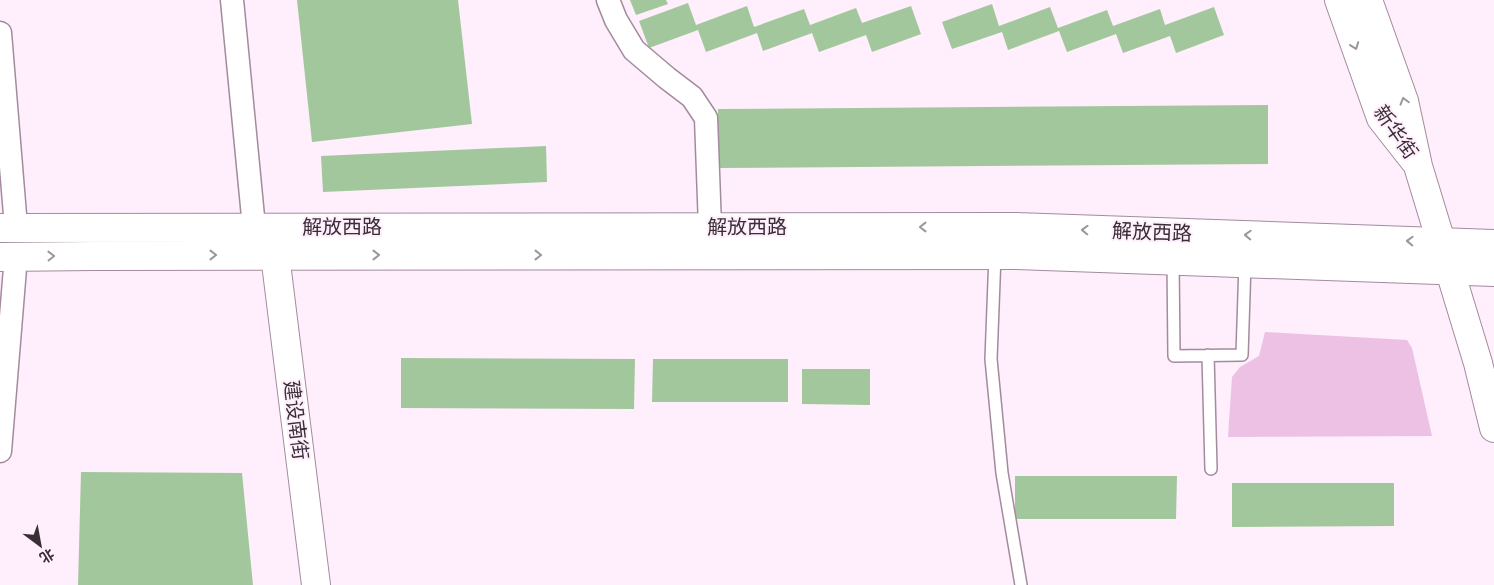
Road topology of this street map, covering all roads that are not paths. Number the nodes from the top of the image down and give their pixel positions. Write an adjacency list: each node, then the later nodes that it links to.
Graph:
1 (232, 0): 8 (street)
2 (608, 0): 9 (street)
3 (1339, 0): 6 (main road, 新华街, one-way to 6)
4 (1368, 0): 6 (main road, 新华街, one-way to 4)
5 (0, 34): 7 (street)
6 (1418, 166): 10 (main road)
7 (5, 227): 8 (main road, 解放西路)
8 (254, 227): 9 (main road, 解放西路)
9 (710, 227): 10 (main road, 解放西路, one-way to 9)
10 (1441, 242): 11 (main road, 解放西路); 17 (main road)
11 (1494, 244)
12 (276, 255): 13 (main road, 解放西路, one-way to 13); 14 (main road, 解放西路, one-way to 12); 23 (main road, 建设南街)
13 (995, 255): 15 (main road, 解放西路); 24 (lane)
14 (6, 257): 21 (street)
15 (1173, 260): 16 (main road, 解放西路); 19 (lane)
16 (1246, 263): 17 (main road, 解放西路); 19 (lane)
17 (1450, 270): 18 (main road, 解放西路); 20 (main road)
18 (1494, 272)
19 (1208, 355): 22 (lane)
20 (1494, 428)
21 (0, 451)
22 (1211, 469)
23 (316, 585)
24 (1021, 585)

